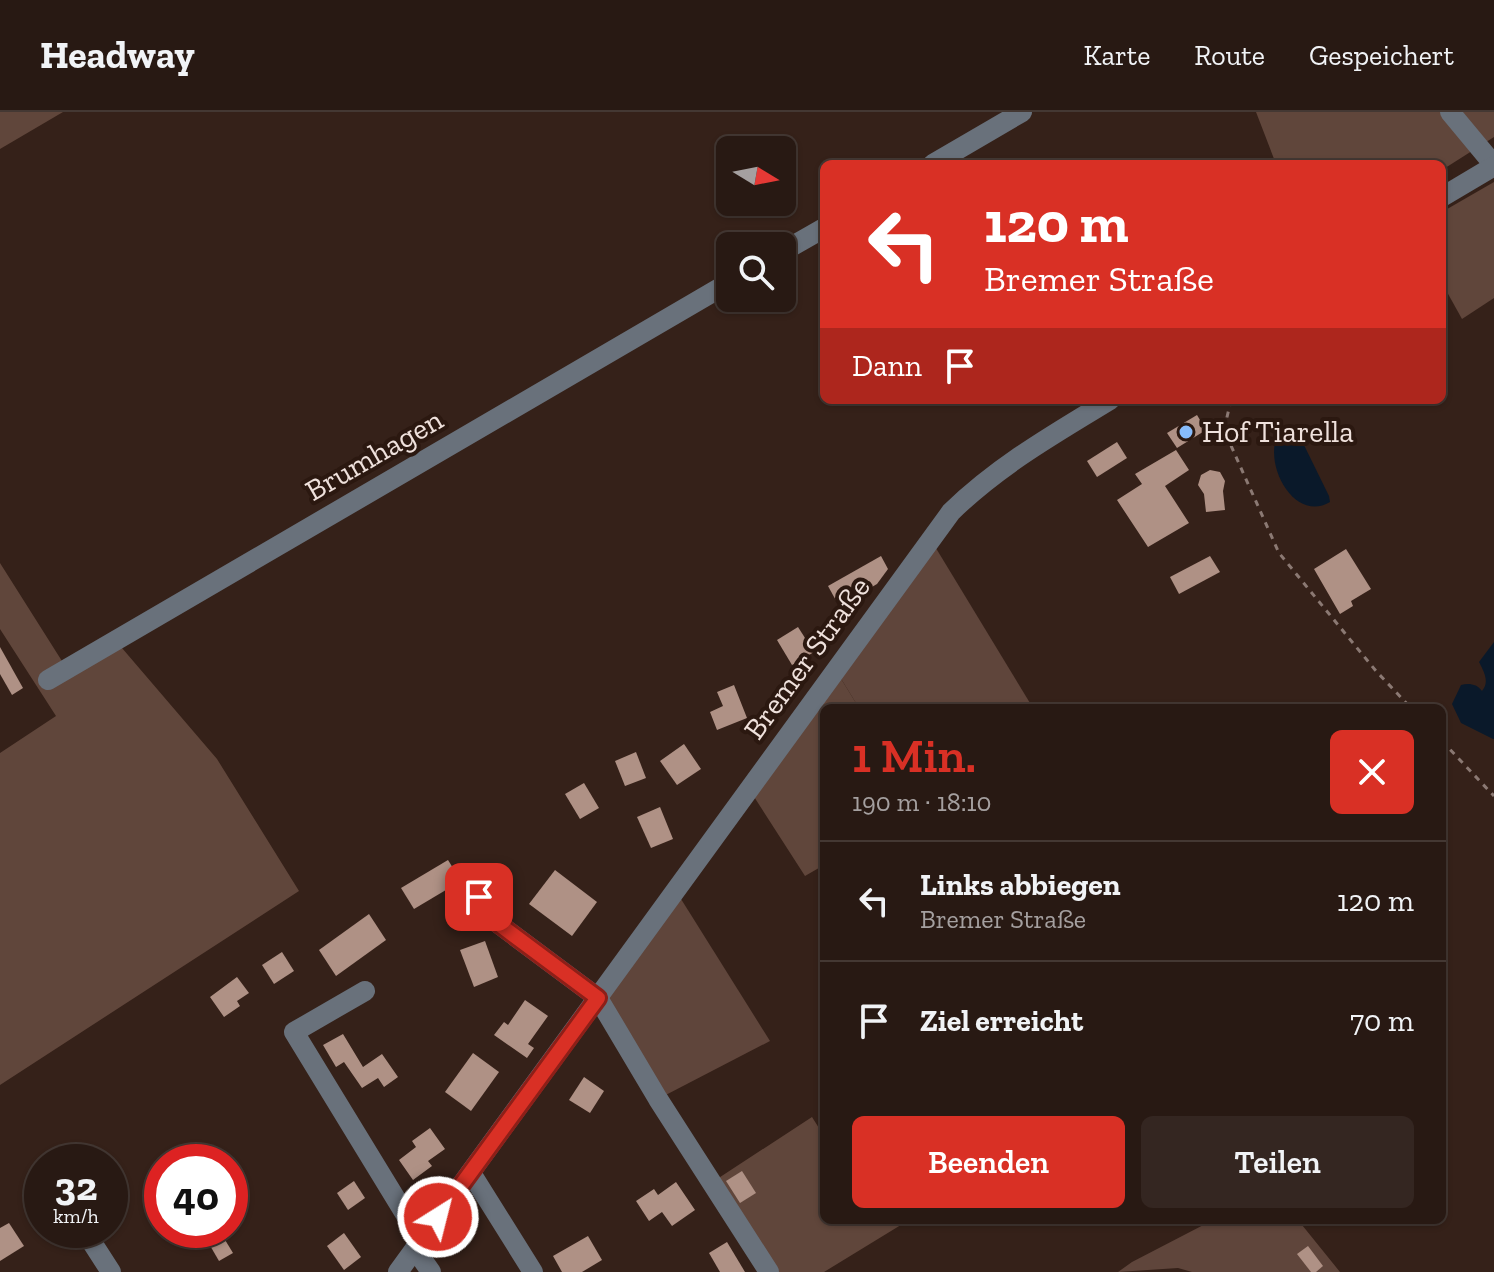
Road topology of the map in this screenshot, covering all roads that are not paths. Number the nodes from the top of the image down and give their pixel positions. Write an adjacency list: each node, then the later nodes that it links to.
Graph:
1 (1022, 112): 3 (street)
2 (1450, 112): 4 (street)
3 (940, 160)
4 (1494, 166): 5 (street)
5 (1446, 195)
6 (820, 230): 7 (street)
7 (796, 244)
8 (716, 290): 10 (street, Brumhagen)
9 (1104, 404): 13 (street, Bremer Straße)
10 (48, 680)
11 (479, 897): 13 (street)
12 (365, 991): 15 (street)
13 (598, 998): 14 (street, Bremer Straße); 21 (street)
14 (471, 1173): 15 (street, Bremer Straße); 20 (street)
15 (418, 1244): 18 (street, Bremer Straße); 19 (street)
16 (96, 1248): 17 (street)
17 (111, 1272)
18 (398, 1272)
19 (431, 1272)
20 (533, 1272)
21 (769, 1272)

